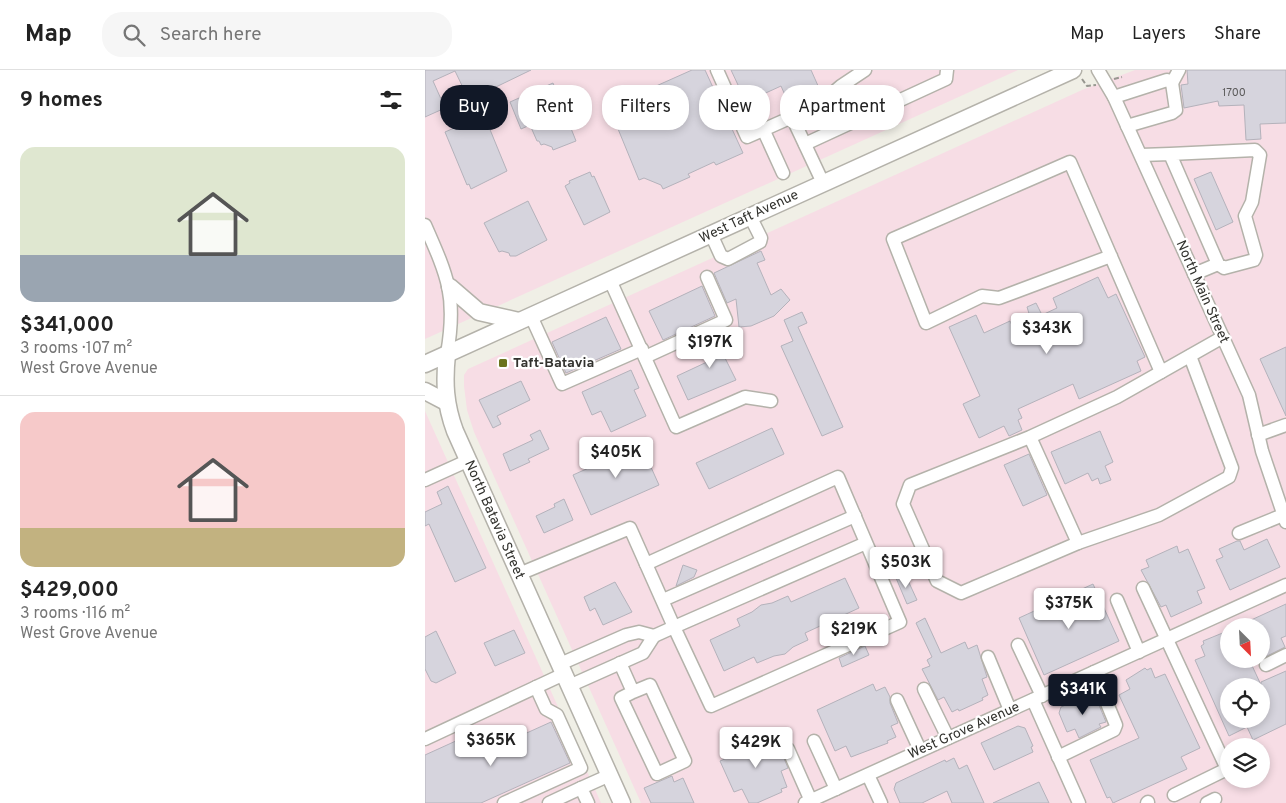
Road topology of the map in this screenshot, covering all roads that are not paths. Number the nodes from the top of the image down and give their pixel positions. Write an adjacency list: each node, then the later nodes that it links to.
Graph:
1 (717, 70): 8 (street)
2 (865, 70): 9 (street)
3 (947, 70): 15 (street)
4 (1073, 70): 19 (main road, West Taft Avenue)
5 (1098, 70): 10 (street, North Main Street)
6 (1179, 70): 7 (street)
7 (1172, 83): 10 (street); 11 (street)
8 (724, 85)
9 (842, 85)
10 (1114, 97): 11 (street, North Main Street)
11 (1127, 126): 17 (street, North Main Street)
12 (744, 130): 13 (street)
13 (763, 130): 18 (street)
14 (798, 130): 15 (street)
15 (805, 144): 19 (street)
16 (1170, 154): 17 (street); 24 (street); 24 (street)
17 (1141, 155): 25 (street, North Main Street)
18 (783, 174)
19 (823, 183): 20 (main road, West Taft Avenue)
20 (750, 216): 22 (main road, West Taft Avenue); 22 (street)
21 (425, 225): 28 (street, North Batavia Street)
22 (711, 234): 27 (main road, West Taft Avenue)
23 (1111, 256): 23 (street); 35 (street)
24 (1218, 264): 25 (street)
25 (1194, 274): 30 (street, North Main Street)
26 (707, 277): 31 (street)
27 (610, 280): 29 (main road, West Taft Avenue); 31 (street)
28 (450, 287): 29 (main road); 32 (street, North Batavia Street)
29 (525, 319): 31 (street); 32 (main road, West Taft Avenue)
30 (1223, 338): 33 (street); 40 (street, North Main Street)
31 (643, 353): 38 (street)
32 (447, 354): 34 (main road, West Taft Avenue); 37 (main road, North Batavia Street)
33 (1190, 356): 35 (street); 48 (street)
34 (425, 364)
35 (1161, 372): 41 (street)
36 (425, 391): 37 (main road)
37 (446, 402): 42 (main road, North Batavia Street)
38 (771, 402)
39 (1286, 424): 40 (street)
40 (1258, 435): 45 (street, North Main Street)
41 (1030, 437): 48 (street); 48 (street)
42 (467, 461): 43 (street); 50 (main road, North Batavia Street)
43 (425, 480)
44 (855, 516): 47 (street); 49 (street); 53 (street)
45 (1285, 518): 46 (street)
46 (1239, 533)
47 (866, 543): 55 (street); 55 (street)
48 (1078, 543)
49 (646, 564): 50 (street); 53 (street)
50 (519, 574): 65 (main road, North Batavia Street)
51 (1286, 585): 57 (street, West Grove Avenue)
52 (1143, 588): 57 (street)
53 (663, 600): 55 (street)
54 (1117, 600): 59 (street)
55 (674, 627): 56 (street)
56 (654, 636): 62 (street); 65 (street)
57 (1167, 639): 59 (street, West Grove Avenue); 82 (street)
58 (1018, 645): 69 (street)
59 (1139, 652): 64 (street, West Grove Avenue)
60 (1286, 655): 63 (street)
61 (988, 657): 71 (street)
62 (620, 663): 65 (street); 68 (street)
63 (1270, 663)
64 (1094, 672): 69 (street, West Grove Avenue); 77 (street)
65 (564, 675): 66 (street); 78 (main road, North Batavia Street)
66 (536, 687): 73 (street); 85 (street)
67 (924, 688): 72 (street)
68 (633, 692): 68 (street)
69 (1037, 698): 71 (street, West Grove Avenue); 77 (street)
70 (897, 700): 76 (street)
71 (1010, 710): 72 (street, West Grove Avenue)
72 (948, 738): 76 (street, West Grove Avenue)
73 (425, 739)
74 (814, 741): 81 (street)
75 (788, 749): 84 (street)
76 (920, 750): 79 (street, West Grove Avenue)
77 (1058, 757): 89 (street)
78 (609, 775): 80 (street); 83 (main road, North Batavia Street)
79 (868, 775): 81 (street, West Grove Avenue); 88 (street)
80 (581, 788): 86 (street); 87 (street)
81 (836, 789): 84 (street, West Grove Avenue)
82 (1174, 794)
83 (619, 802)
84 (808, 802)
85 (503, 803)
86 (549, 803)
87 (588, 803)
88 (881, 803)
89 (1079, 803)

